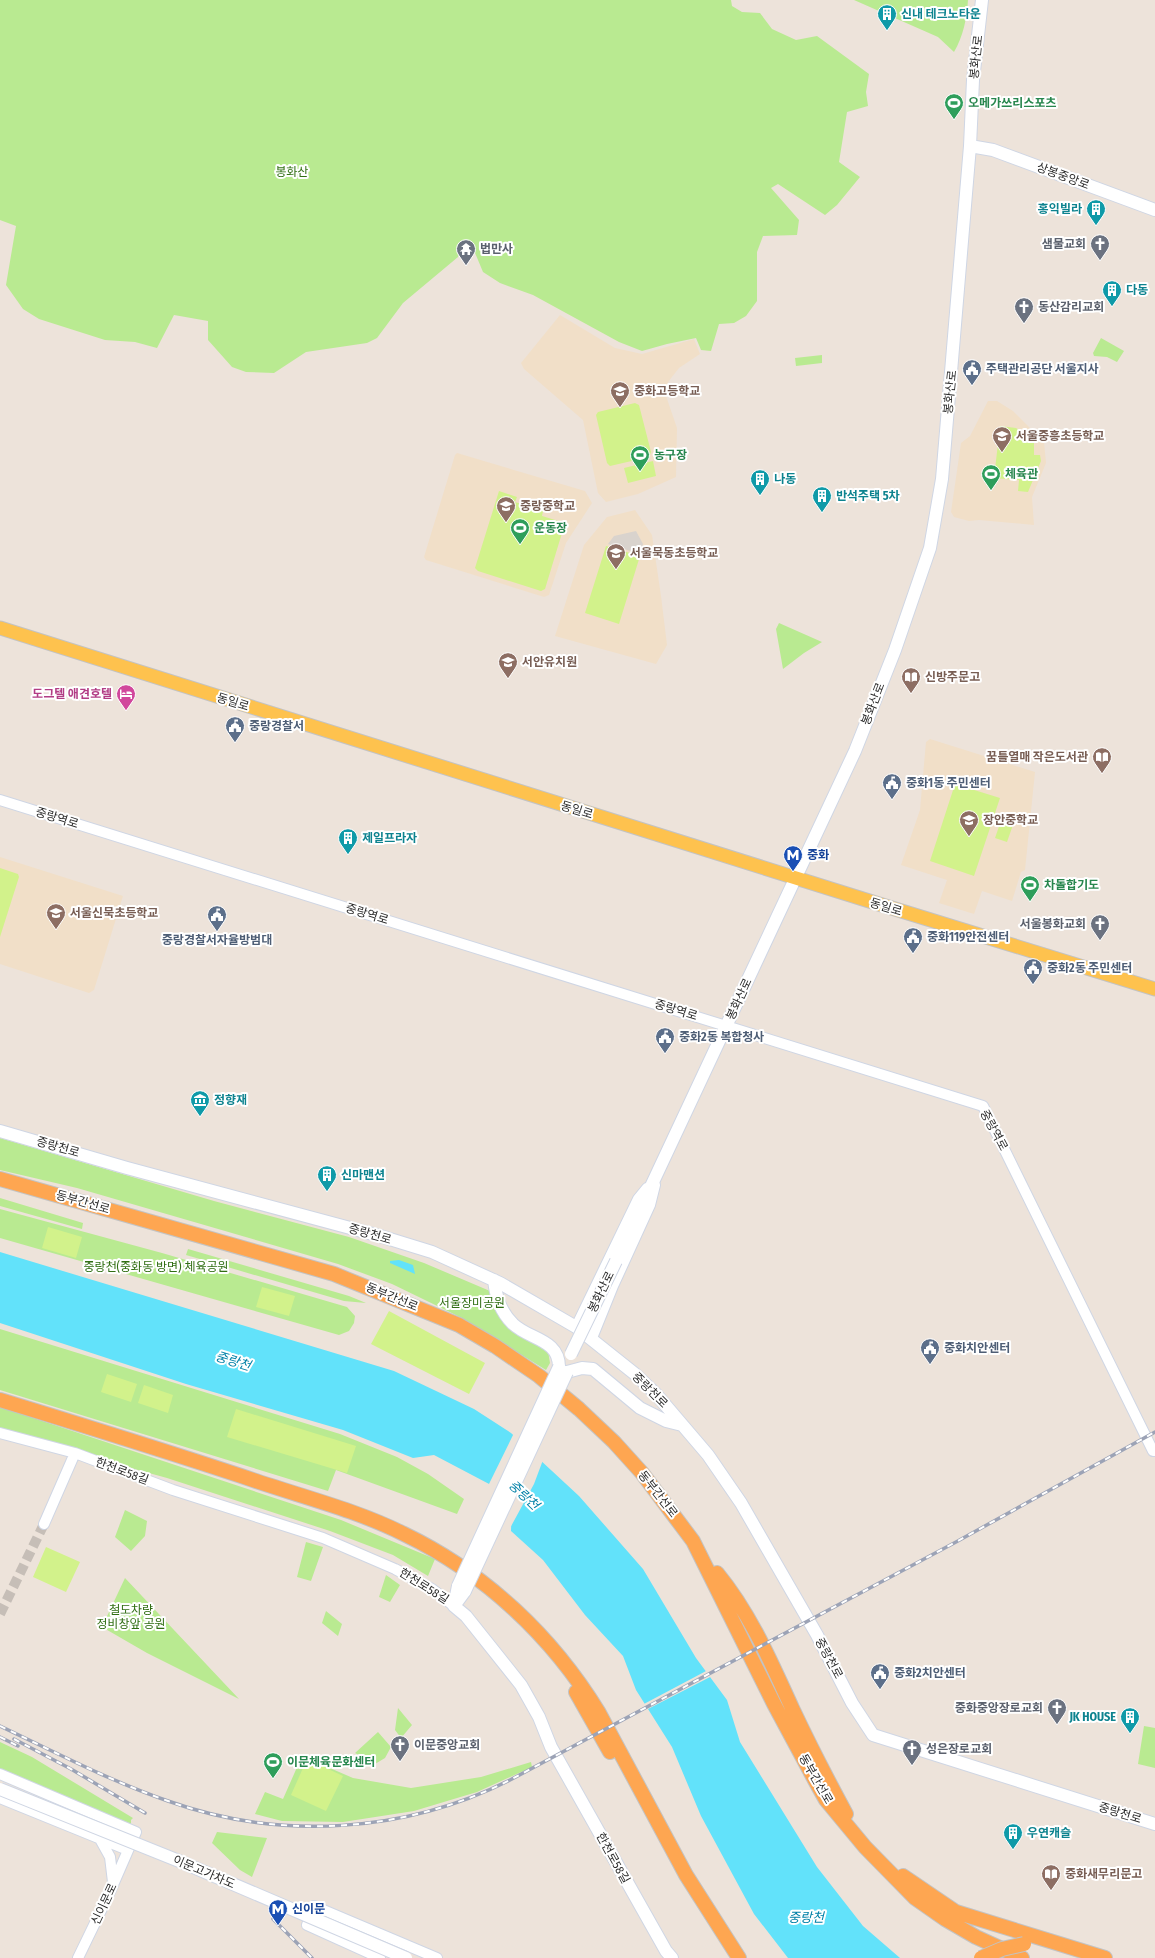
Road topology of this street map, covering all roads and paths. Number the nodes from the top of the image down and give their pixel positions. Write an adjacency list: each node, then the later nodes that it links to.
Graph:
1 (982, 0): 2 (main road, 봉화산로)
2 (970, 146): 3 (main road, 상봉중앙로); 6 (main road, 봉화산로)
3 (1155, 210)
4 (0, 628): 6 (main road, 동일로)
5 (0, 800): 8 (street, 중랑역로)
6 (796, 878): 7 (main road, 동일로); 8 (main road, 봉화산로)
7 (1155, 989)
8 (727, 1026): 10 (main road, 봉화산로); 19 (street, 중랑역로)
9 (0, 1131): 12 (main road, 중랑천로)
10 (656, 1177): 13 (street); 14 (street); 15 (main road, 봉화산로, bridge)
11 (0, 1179): 28 (highway, 동부간선로)
12 (494, 1280): 13 (main road, 중랑천로); 15 (main road)
13 (576, 1327): 14 (main road, 중랑천로)
14 (592, 1338): 17 (main road, 중랑천로)
15 (563, 1370): 17 (main road); 22 (main road, 봉화산로, bridge)
16 (0, 1400): 38 (highway)
17 (682, 1425): 26 (main road, 중랑천로)
18 (0, 1433): 20 (street, 한천로58길)
19 (1155, 1451)
20 (75, 1453): 21 (street); 22 (street, 한천로58길)
21 (44, 1524)
22 (454, 1606): 37 (main road, 한천로58길)
23 (0, 1774): 29 (street, 신이문로)
24 (0, 1789): 35 (main road, 이문고가차도, bridge)
25 (0, 1798): 27 (street)
26 (1155, 1824)
27 (100, 1839): 29 (street); 30 (street)
28 (865, 1847): 31 (highway); 32 (highway, 동부간선로)
29 (128, 1850): 30 (street, 신이문로)
30 (113, 1886): 33 (street, 신이문로)
31 (1069, 1947): 32 (highway); 40 (highway)
32 (1023, 1951): 39 (highway, bridge)
33 (78, 1958)
34 (380, 1958): 36 (street)
35 (406, 1958)
36 (437, 1958)
37 (672, 1958)
38 (739, 1958)
39 (981, 1958)
40 (1105, 1958)

